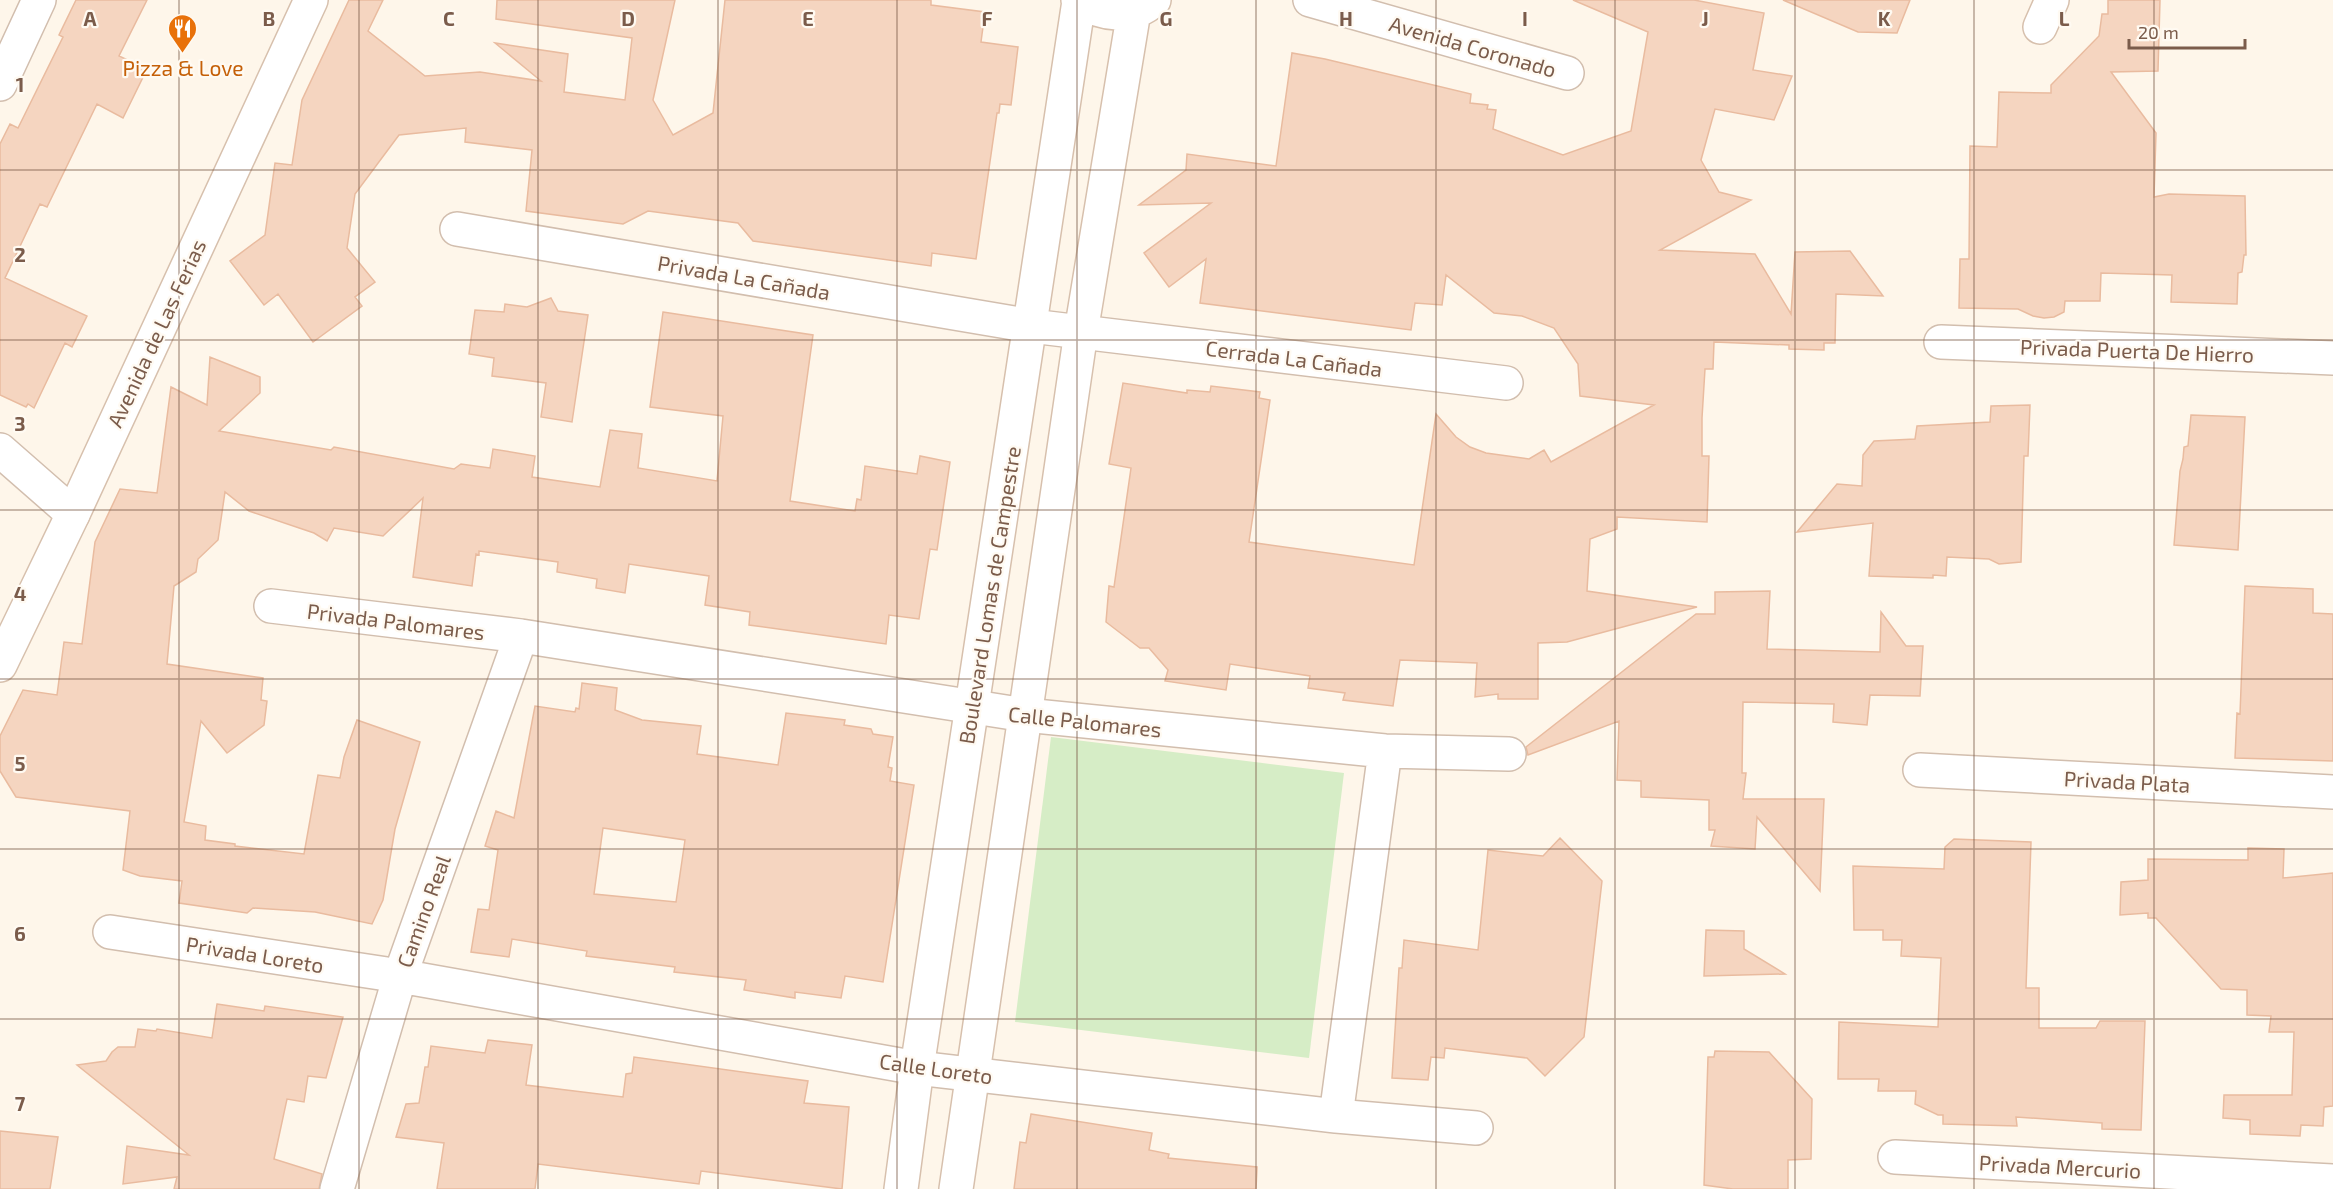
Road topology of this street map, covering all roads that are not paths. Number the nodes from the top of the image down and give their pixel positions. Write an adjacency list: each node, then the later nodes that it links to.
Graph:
1 (39, 0): 7 (street)
2 (311, 0): 15 (street, Avenida de Las Ferias)
3 (1079, 0): 5 (street); 9 (street, Boulevard Lomas de Campestre)
4 (1310, 0): 6 (street, Avenida Coronado)
5 (1144, 6): 10 (street)
6 (1567, 73)
7 (0, 84)
8 (458, 229): 9 (street, Privada La Cañada)
9 (1030, 326): 10 (street, Privada La Cañada); 19 (street, Boulevard Lomas de Campestre)
10 (1081, 332): 13 (street, Cerrada La Cañada); 20 (street)
11 (1941, 342): 12 (street, Privada Puerta De Hierro)
12 (2333, 358)
13 (1506, 383)
14 (0, 450): 15 (street)
15 (73, 514): 18 (street, Avenida de Las Ferias)
16 (271, 606): 17 (street, Privada Palomares)
17 (521, 636): 19 (street, Calle Palomares); 26 (street, Camino Real)
18 (0, 665)
19 (972, 708): 20 (street, Calle Palomares); 27 (street, Boulevard Lomas de Campestre)
20 (1025, 716): 21 (street, Calle Palomares); 28 (street)
21 (1385, 751): 22 (street, Calle Palomares); 29 (street)
22 (1509, 754)
23 (1920, 770): 24 (street, Privada Plata)
24 (2333, 792)
25 (110, 932): 26 (street, Privada Loreto)
26 (400, 976): 27 (street, Calle Loreto); 33 (street, Camino Real)
27 (917, 1068): 28 (street, Calle Loreto); 34 (street, Boulevard Lomas de Campestre)
28 (972, 1075): 29 (street, Calle Loreto); 35 (street)
29 (1336, 1116): 30 (street, Calle Loreto)
30 (1476, 1128)
31 (1896, 1157): 32 (street, Privada Mercurio)
32 (2333, 1181)
33 (337, 1189)
34 (902, 1189)
35 (956, 1189)

